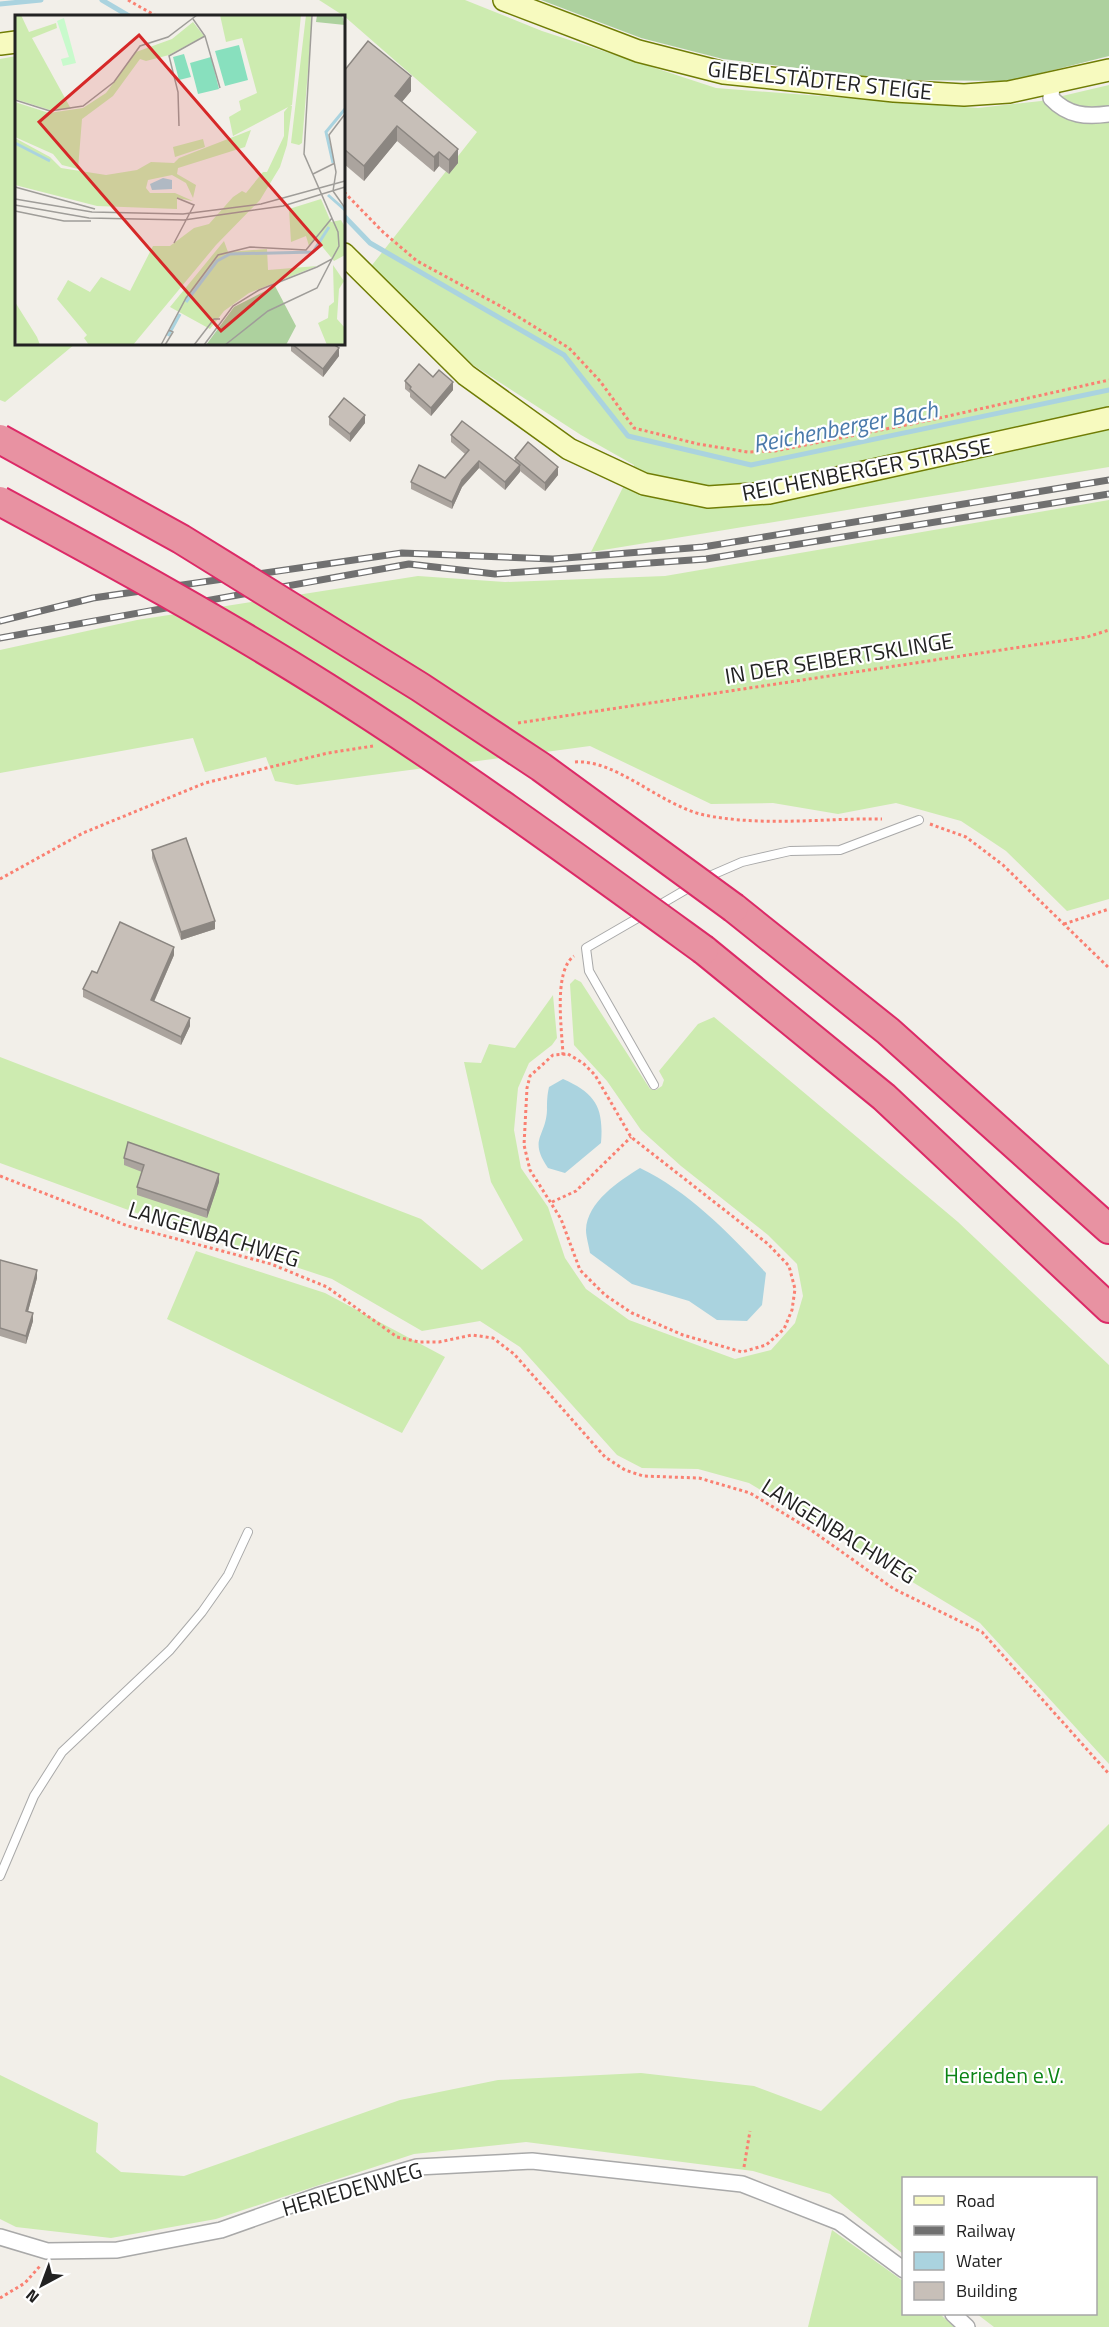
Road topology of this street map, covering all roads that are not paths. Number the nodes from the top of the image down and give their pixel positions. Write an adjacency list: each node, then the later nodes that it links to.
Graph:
1 (504, 0): 5 (main road, GIEBELSTÄDTER STEIGE)
2 (15, 42): 3 (main road)
3 (0, 44)
4 (1109, 70): 5 (main road, GIEBELSTÄDTER STEIGE)
5 (1052, 84): 6 (street)
6 (1109, 114)
7 (345, 256): 8 (main road, REICHENBERGER STRASSE)
8 (1109, 418)
9 (0, 439): 13 (highway, bridge)
10 (0, 501): 14 (highway, bridge)
11 (918, 820): 12 (lane)
12 (654, 1085)
13 (1109, 1229)
14 (1109, 1308)
15 (248, 1532): 16 (lane)
16 (0, 1875)
17 (0, 2237): 18 (street, HERIEDENWEG)
18 (902, 2269)
19 (955, 2315): 20 (street)
20 (967, 2327)

